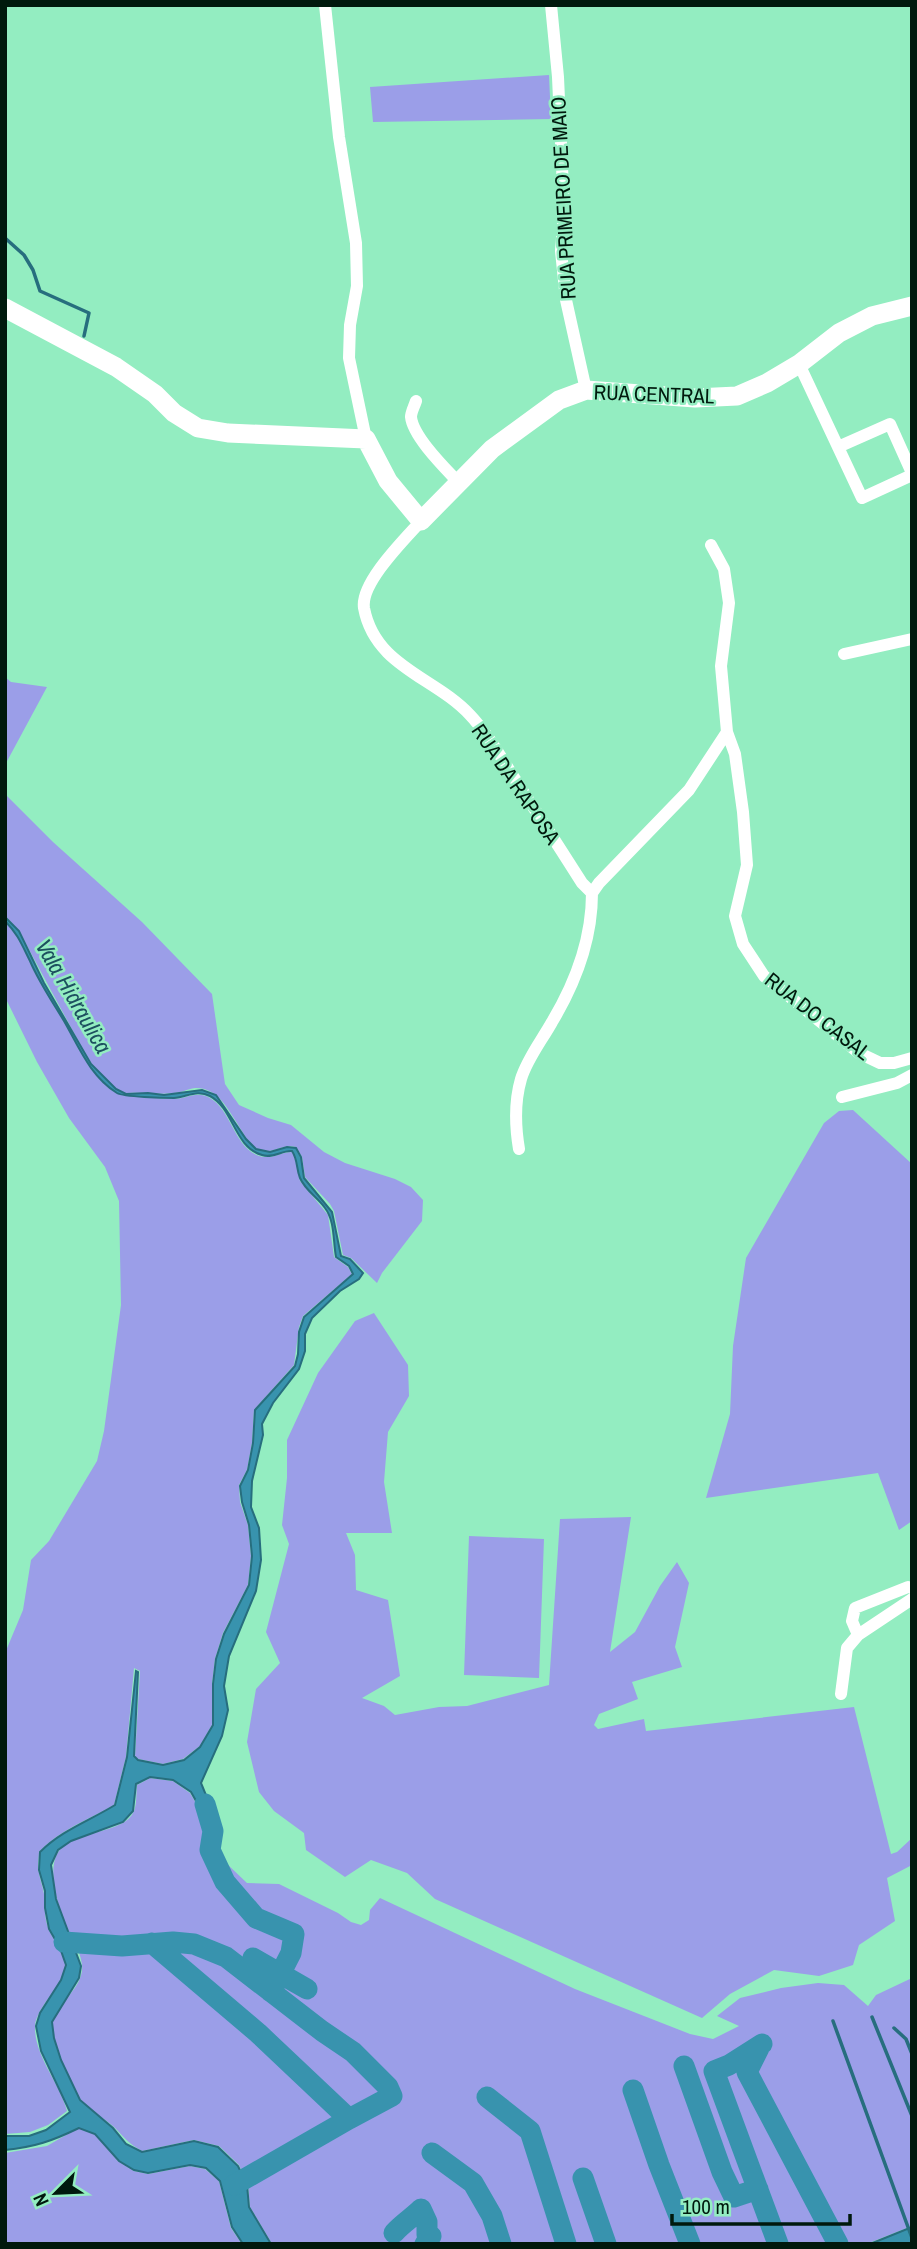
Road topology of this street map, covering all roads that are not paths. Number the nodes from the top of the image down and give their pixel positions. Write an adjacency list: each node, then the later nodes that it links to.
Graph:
1 (325, 5): 8 (street)
2 (551, 5): 6 (street, RUA PRIMEIRO DE MAIO)
3 (912, 306): 5 (street, RUA CENTRAL)
4 (5, 308): 8 (street)
5 (799, 364): 6 (street, RUA CENTRAL); 9 (street)
6 (586, 390): 11 (street, RUA CENTRAL)
7 (416, 401): 11 (street)
8 (366, 439): 12 (street)
9 (838, 447): 10 (street); 10 (street)
10 (912, 474)
11 (459, 483): 12 (street, RUA CENTRAL)
12 (421, 521): 17 (street, RUA DA RAPOSA)
13 (711, 545): 16 (street, RUA DO CASAL)
14 (912, 639): 15 (street)
15 (844, 654)
16 (727, 732): 17 (street); 18 (street, RUA DO CASAL)
17 (592, 893): 21 (street)
18 (912, 1058)
19 (912, 1075): 20 (street)
20 (842, 1097)
21 (519, 1149)
22 (912, 1588): 24 (street)
23 (912, 1598): 24 (street)
24 (858, 1635): 25 (street)
25 (841, 1694)

